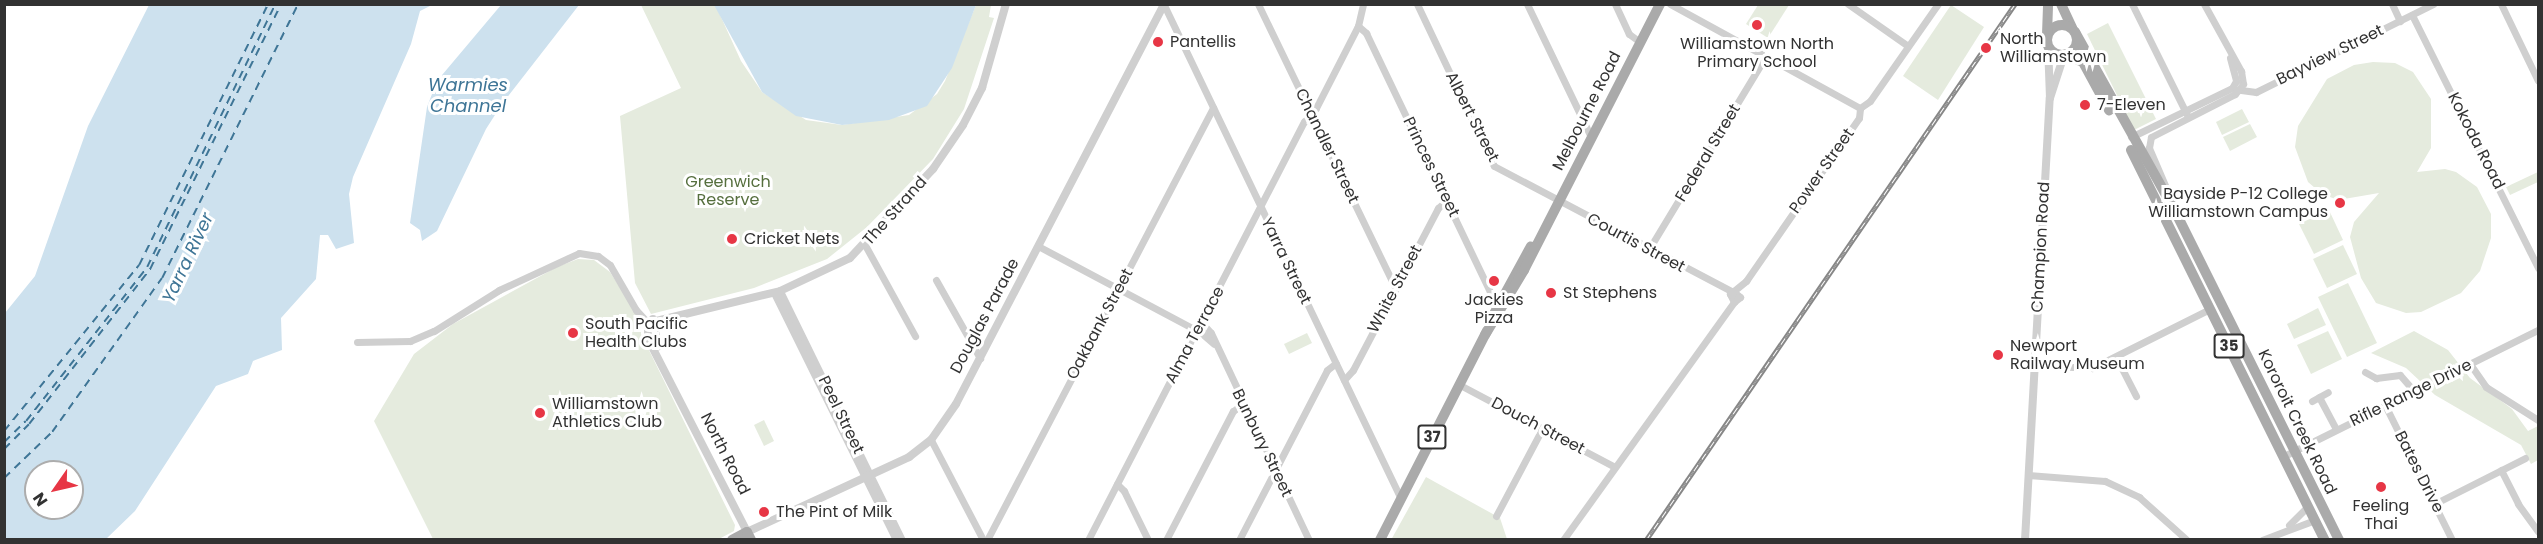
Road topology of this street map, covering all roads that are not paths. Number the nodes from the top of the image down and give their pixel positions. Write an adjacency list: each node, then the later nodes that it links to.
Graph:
1 (1006, 4): 42 (street, The Strand)
2 (1258, 4): 34 (street, Chandler Street)
3 (1417, 4): 39 (street, Albert Street)
4 (1527, 4): 36 (street)
5 (1615, 4): 24 (street)
6 (1660, 4): 24 (main road, Melbourne Road / 37)
7 (1670, 4): 28 (street)
8 (1848, 4): 26 (street)
9 (1938, 4): 26 (street, Power Street)
10 (2048, 4): 25 (main road)
11 (2061, 4): 23 (main road, 35)
12 (2132, 4): 35 (street)
13 (2204, 4): 30 (street)
14 (2392, 4): 20 (street)
15 (2433, 4): 19 (street, Bayview Street)
16 (2501, 4): 29 (street)
17 (1363, 5): 22 (street, Alma Terrace)
18 (1162, 8): 21 (street); 21 (street, Yarra Street); 43 (street, Douglas Parade)
19 (2412, 15): 20 (street, Bayview Street); 45 (street, Kokoda Road)
20 (2400, 21): 30 (street, Bayview Street)
21 (1172, 24): 32 (street, Yarra Street)
22 (1358, 26): 34 (street, Alma Terrace); 38 (street, Princes Street)
23 (2074, 32): 25 (main road); 27 (main road); 37 (main road, Kororoit Creek Road / 35)
24 (1640, 42): 36 (main road, Melbourne Road / 37)
25 (2048, 43): 27 (main road, 35); 31 (street, Champion Road)
26 (1908, 46): 33 (street, Power Street)
27 (2064, 55): 31 (street, Champion Road); 40 (main road, Kororoit Creek Road / 35)
28 (1766, 56): 33 (street); 44 (street, Federal Street)
29 (2538, 81)
30 (2240, 85): 35 (street)
31 (2050, 98): 62 (street, Champion Road)
32 (1213, 108): 41 (street, Yarra Street); 47 (street, Oakbank Street)
33 (1860, 108): 50 (street, Power Street)
34 (1311, 114): 41 (street, Alma Terrace); 48 (street, Chandler Street)
35 (2187, 114): 37 (street); 40 (street)
36 (1591, 137): 39 (main road, Melbourne Road / 37)
37 (2131, 137): 40 (main road, Kororoit Creek Road / 35)
38 (1447, 200): 48 (street, White Street); 51 (street, Princes Street)
39 (1558, 201): 44 (street, Courtis Street); 51 (main road, Melbourne Road / 37)
40 (2165, 202): 52 (main road, Kororoit Creek Road / 35); 77 (main road, Kororoit Creek Road / 35)
41 (1261, 208): 54 (street, Alma Terrace); 60 (street, Yarra Street)
42 (865, 244): 49 (street, The Strand); 56 (street)
43 (1038, 246): 47 (street, Bunbury Street); 59 (street, Douglas Parade)
44 (1649, 249): 50 (street, Courtis Street)
45 (2538, 268)
46 (936, 280): 59 (street)
47 (1119, 287): 54 (street, Bunbury Street); 100 (street, Oakbank Street)
48 (1395, 288): 64 (street, White Street)
49 (777, 292): 53 (street, The Strand); 84 (street, Peel Street)
50 (1733, 296): 80 (street, Power Street)
51 (1502, 302): 65 (main road, Melbourne Road / 37)
52 (2210, 309): 58 (street); 78 (main road, Kororoit Creek Road / 35)
53 (652, 323): 57 (street); 94 (street, North Road)
54 (1199, 327): 69 (street, Bunbury Street); 85 (street, Alma Terrace)
55 (2538, 330): 61 (street, Rifle Range Drive)
56 (915, 336)
57 (357, 342)
58 (2116, 357): 62 (street); 68 (street)
59 (980, 358): 76 (street, Douglas Parade)
60 (1336, 363): 64 (street, Yarra Street); 81 (street)
61 (2470, 364): 66 (street, Rifle Range Drive); 71 (street)
62 (2035, 365): 83 (street, Champion Road)
63 (2365, 372): 66 (street)
64 (1344, 380): 86 (street, Yarra Street)
65 (1460, 385): 74 (street, Douch Street); 86 (main road, Melbourne Road / 37)
66 (2414, 391): 70 (street, Rifle Range Drive)
67 (2328, 392): 75 (street)
68 (2136, 396)
69 (1242, 404): 81 (street, Bunbury Street); 103 (street)
70 (2385, 405): 75 (street, Rifle Range Drive); 87 (street, Bates Drive)
71 (2525, 412): 72 (street); 73 (street)
72 (2519, 419)
73 (2538, 420)
74 (1542, 429): 80 (street, Douch Street); 90 (street)
75 (2336, 429): 77 (street, Rifle Range Drive)
76 (931, 440): 84 (street, Douglas Parade); 100 (street)
77 (2295, 450): 78 (street, Rifle Range Drive); 89 (main road, Kororoit Creek Road / 35)
78 (2284, 456): 88 (main road, Kororoit Creek Road / 35)
79 (2525, 459): 82 (street)
80 (1615, 467): 105 (street, Power Street)
81 (1275, 471): 95 (street, Bunbury Street); 104 (street)
82 (2501, 471): 87 (street); 93 (street)
83 (2028, 474): 106 (street, Champion Road); 107 (street)
84 (868, 477): 94 (street, Douglas Parade); 98 (street, Peel Street); 99 (street, Peel Street)
85 (1117, 484): 101 (street, Alma Terrace); 102 (street)
86 (1400, 497): 96 (main road, Melbourne Road / 37)
87 (2434, 504): 111 (street, Bates Drive)
88 (2308, 506): 91 (main road, Kororoit Creek Road / 35); 92 (street)
89 (2322, 506): 91 (main road); 110 (main road, Kororoit Creek Road / 35)
90 (1496, 516)
91 (2316, 522): 92 (street); 109 (main road, Kororoit Creek Road / 35)
92 (2287, 527): 108 (street)
93 (2538, 532)
94 (749, 536): 97 (main road, Douglas Parade)
95 (1306, 538)
96 (1380, 539)
97 (732, 540)
98 (896, 540)
99 (902, 540)
100 (985, 540)
101 (1088, 540)
102 (1148, 540)
103 (1166, 540)
104 (1239, 540)
105 (1563, 540)
106 (2025, 540)
107 (2187, 540)
108 (2262, 540)
109 (2325, 540)
110 (2339, 540)
111 (2452, 540)

